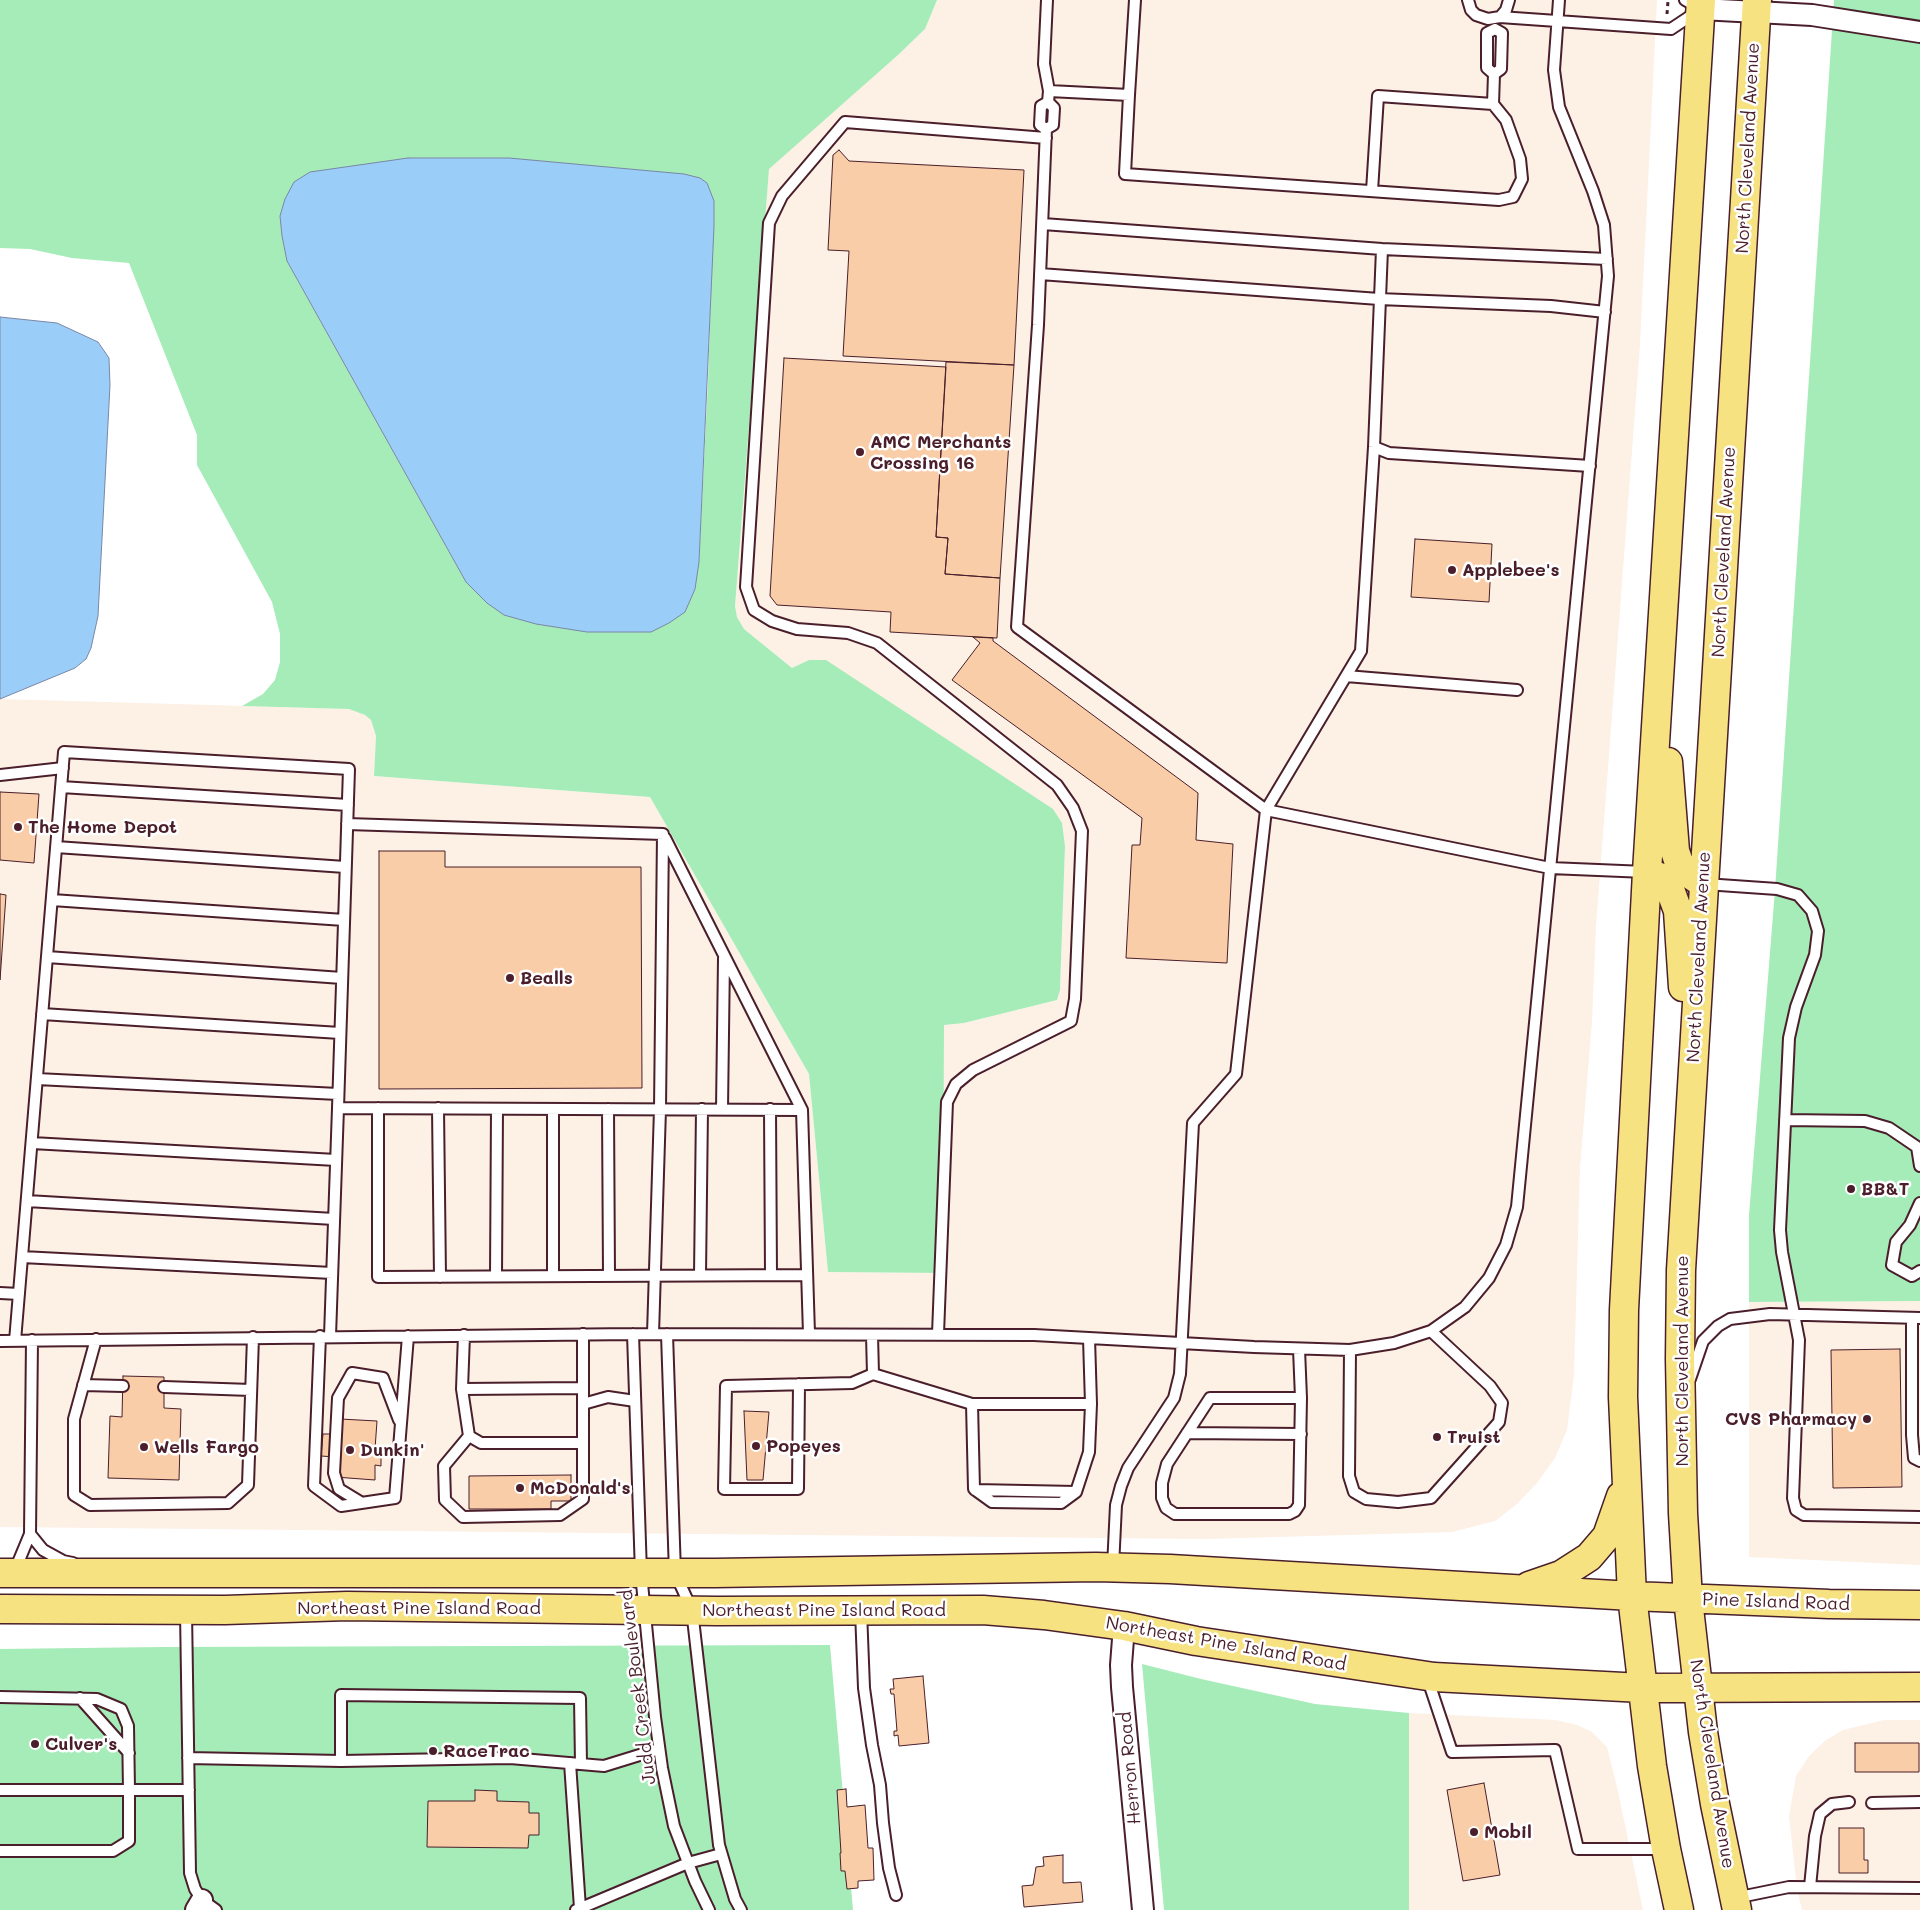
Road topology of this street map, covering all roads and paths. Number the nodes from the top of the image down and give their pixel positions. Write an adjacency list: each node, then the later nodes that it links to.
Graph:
1 (1047, 0): 15 (lane)
2 (1135, 0): 16 (lane)
3 (1468, 0): 10 (lane)
4 (1509, 0): 10 (lane)
5 (1558, 0): 11 (lane)
6 (1668, 2): 9 (path)
7 (1696, 3): 8 (street); 11 (lane); 28 (main road)
8 (1756, 6): 13 (street); 42 (main road, North Cleveland Avenue)
9 (1667, 14)
10 (1498, 17): 11 (lane); 12 (lane)
11 (1557, 21): 22 (lane)
12 (1495, 29): 14 (lane); 14 (lane)
13 (1920, 32)
14 (1494, 74): 17 (lane)
15 (1049, 91): 16 (lane); 18 (lane)
16 (1129, 96): 19 (lane)
17 (1493, 104): 19 (lane); 19 (lane)
18 (1046, 134): 20 (lane); 92 (lane)
19 (1372, 191)
20 (1043, 224): 21 (lane); 23 (lane)
21 (1382, 249): 22 (lane); 24 (lane)
22 (1607, 259): 25 (lane)
23 (1040, 274): 24 (lane); 35 (lane)
24 (1379, 299): 25 (lane); 26 (lane)
25 (1605, 312): 27 (lane)
26 (1374, 447): 27 (lane); 29 (lane)
27 (1590, 466): 40 (lane)
28 (1660, 664): 41 (main road); 42 (main road)
29 (1346, 676): 30 (lane); 35 (lane)
30 (1517, 690)
31 (63, 768): 32 (lane); 33 (lane); 34 (lane)
32 (0, 775)
33 (61, 787): 34 (lane); 38 (lane)
34 (348, 805): 36 (lane)
35 (1266, 810): 40 (lane); 103 (lane)
36 (347, 824): 37 (lane); 39 (lane)
37 (663, 834): 45 (lane); 58 (lane)
38 (56, 847): 39 (lane); 43 (lane)
39 (346, 867): 44 (lane)
40 (1550, 868): 41 (lane); 86 (lane)
41 (1647, 872): 63 (main road); 126 (main road)
42 (1704, 884): 63 (main road, North Cleveland Avenue); 64 (lane)
43 (52, 900): 44 (lane); 46 (lane)
44 (344, 920): 47 (lane)
45 (724, 955): 60 (lane); 62 (lane)
46 (47, 957): 47 (lane); 48 (lane)
47 (342, 978): 49 (lane)
48 (42, 1014): 49 (lane); 50 (lane)
49 (340, 1033): 51 (lane)
50 (37, 1079): 51 (lane); 65 (lane)
51 (338, 1094): 52 (lane)
52 (338, 1108): 53 (lane); 66 (lane)
53 (378, 1108): 54 (lane); 81 (lane)
54 (438, 1108): 55 (lane); 81 (lane)
55 (497, 1109): 56 (lane); 79 (lane)
56 (554, 1109): 57 (lane); 80 (lane)
57 (608, 1109): 58 (lane); 74 (lane)
58 (660, 1109): 59 (lane); 75 (lane)
59 (702, 1109): 60 (lane); 76 (lane)
60 (722, 1109): 61 (lane)
61 (770, 1109): 62 (lane); 77 (lane)
62 (802, 1110): 78 (lane)
63 (1690, 1114): 119 (main road, North Cleveland Avenue)
64 (1785, 1120): 67 (lane); 84 (lane)
65 (32, 1143): 66 (lane); 68 (lane)
66 (336, 1160): 70 (lane)
67 (1920, 1166)
68 (27, 1201): 70 (lane); 71 (lane)
69 (1920, 1203): 72 (lane)
70 (334, 1220): 73 (lane)
71 (22, 1257): 73 (lane); 83 (lane)
72 (1920, 1271)
73 (332, 1273): 95 (lane)
74 (609, 1275): 75 (lane); 80 (lane)
75 (655, 1275): 76 (lane); 89 (lane)
76 (700, 1275): 77 (lane)
77 (770, 1275): 78 (lane)
78 (807, 1275): 91 (lane)
79 (496, 1276): 80 (lane); 81 (lane)
80 (554, 1276)
81 (440, 1277)
82 (0, 1293): 83 (lane)
83 (19, 1294): 102 (lane)
84 (1795, 1314): 85 (lane); 119 (lane); 128 (lane)
85 (1916, 1318): 125 (lane)
86 (1432, 1331): 105 (lane); 105 (lane)
87 (583, 1334): 88 (lane); 93 (lane); 111 (lane)
88 (633, 1334): 89 (lane); 115 (lane, Judd Creek Boulevard)
89 (653, 1334): 90 (lane)
90 (667, 1334): 91 (lane); 132 (lane)
91 (809, 1334): 94 (lane)
92 (938, 1334): 94 (lane); 98 (lane)
93 (464, 1335): 96 (lane); 112 (lane)
94 (872, 1335): 106 (lane)
95 (325, 1336): 96 (lane); 97 (lane); 127 (lane)
96 (408, 1336): 120 (lane)
97 (253, 1337): 99 (lane); 113 (lane)
98 (1089, 1338): 103 (lane); 118 (lane)
99 (96, 1339): 100 (lane); 108 (lane)
100 (32, 1340): 102 (lane); 129 (lane)
101 (0, 1341): 102 (lane)
102 (15, 1341)
103 (1181, 1343): 104 (lane); 130 (lane)
104 (1300, 1349): 105 (lane); 114 (lane)
105 (1350, 1350)
106 (873, 1374): 107 (lane); 117 (lane)
107 (799, 1384): 107 (lane)
108 (83, 1385): 109 (lane); 113 (lane)
109 (123, 1386)
110 (164, 1387): 113 (lane)
111 (583, 1388): 112 (lane); 116 (lane)
112 (462, 1389): 123 (lane)
113 (251, 1390)
114 (1301, 1398): 121 (lane); 122 (lane)
115 (635, 1401): 116 (lane); 131 (lane, Judd Creek Boulevard)
116 (583, 1404): 124 (lane)
117 (972, 1404): 118 (lane); 118 (lane)
118 (1090, 1404)
119 (1680, 1408): 137 (main road, North Cleveland Avenue)
120 (401, 1423): 127 (lane); 127 (lane)
121 (1187, 1433): 122 (lane); 122 (lane)
122 (1301, 1434)
123 (469, 1436): 124 (lane); 124 (lane)
124 (583, 1443)
125 (1920, 1461)
126 (1626, 1483): 135 (main road); 136 (main road)
127 (362, 1503)
128 (1920, 1517)
129 (30, 1534): 133 (lane); 134 (lane)
130 (1113, 1568): 132 (main road, Northeast Pine Island Road); 135 (main road, Northeast Pine Island Road)
131 (641, 1573): 132 (main road, Northeast Pine Island Road); 133 (main road, Northeast Pine Island Road); 141 (lane, Judd Creek Boulevard)
132 (675, 1573): 142 (lane)
133 (115, 1574): 134 (main road, Northeast Pine Island Road)
134 (4, 1578)
135 (1518, 1590): 136 (main road, Northeast Pine Island Road)
136 (1632, 1596): 137 (main road, Pine Island Road); 147 (main road)
137 (1688, 1599): 138 (main road, Pine Island Road); 148 (main road, North Cleveland Avenue)
138 (1920, 1605)
139 (0, 1609): 140 (main road, Northeast Pine Island Road)
140 (186, 1610): 141 (main road, Northeast Pine Island Road); 153 (lane)
141 (645, 1610): 142 (main road, Northeast Pine Island Road); 151 (lane, Judd Creek Boulevard)
142 (692, 1610): 143 (main road, Northeast Pine Island Road); 165 (lane)
143 (861, 1611): 144 (main road, Northeast Pine Island Road); 169 (lane)
144 (1124, 1626): 145 (main road, Northeast Pine Island Road); 175 (street, Herron Road)
145 (1427, 1676): 147 (main road, Northeast Pine Island Road); 163 (lane)
146 (1920, 1687): 148 (main road)
147 (1642, 1688): 148 (main road); 163 (main road)
148 (1698, 1688): 170 (main road, North Cleveland Avenue)
149 (0, 1697): 150 (lane)
150 (80, 1698): 152 (lane); 152 (lane)
151 (659, 1750): 156 (lane); 166 (lane, Judd Creek Boulevard)
152 (129, 1753): 158 (lane)
153 (188, 1758): 154 (lane); 159 (lane)
154 (340, 1761): 155 (lane); 156 (lane)
155 (570, 1763): 156 (lane); 172 (lane)
156 (581, 1764)
157 (0, 1790): 158 (lane)
158 (129, 1790): 159 (lane); 164 (lane)
159 (188, 1790): 171 (lane)
160 (1849, 1802): 167 (lane)
161 (1920, 1802): 162 (lane)
162 (1872, 1803)
163 (1666, 1849): 176 (main road)
164 (0, 1851)
165 (722, 1854): 166 (lane); 174 (lane)
166 (688, 1864): 172 (lane); 173 (lane, Judd Creek Boulevard)
167 (1810, 1887): 168 (lane); 170 (lane)
168 (1920, 1888)
169 (896, 1895)
170 (1735, 1904)
171 (205, 1907)
172 (578, 1909)
173 (709, 1910)
174 (741, 1910)
175 (1143, 1910)
176 (1679, 1910)

